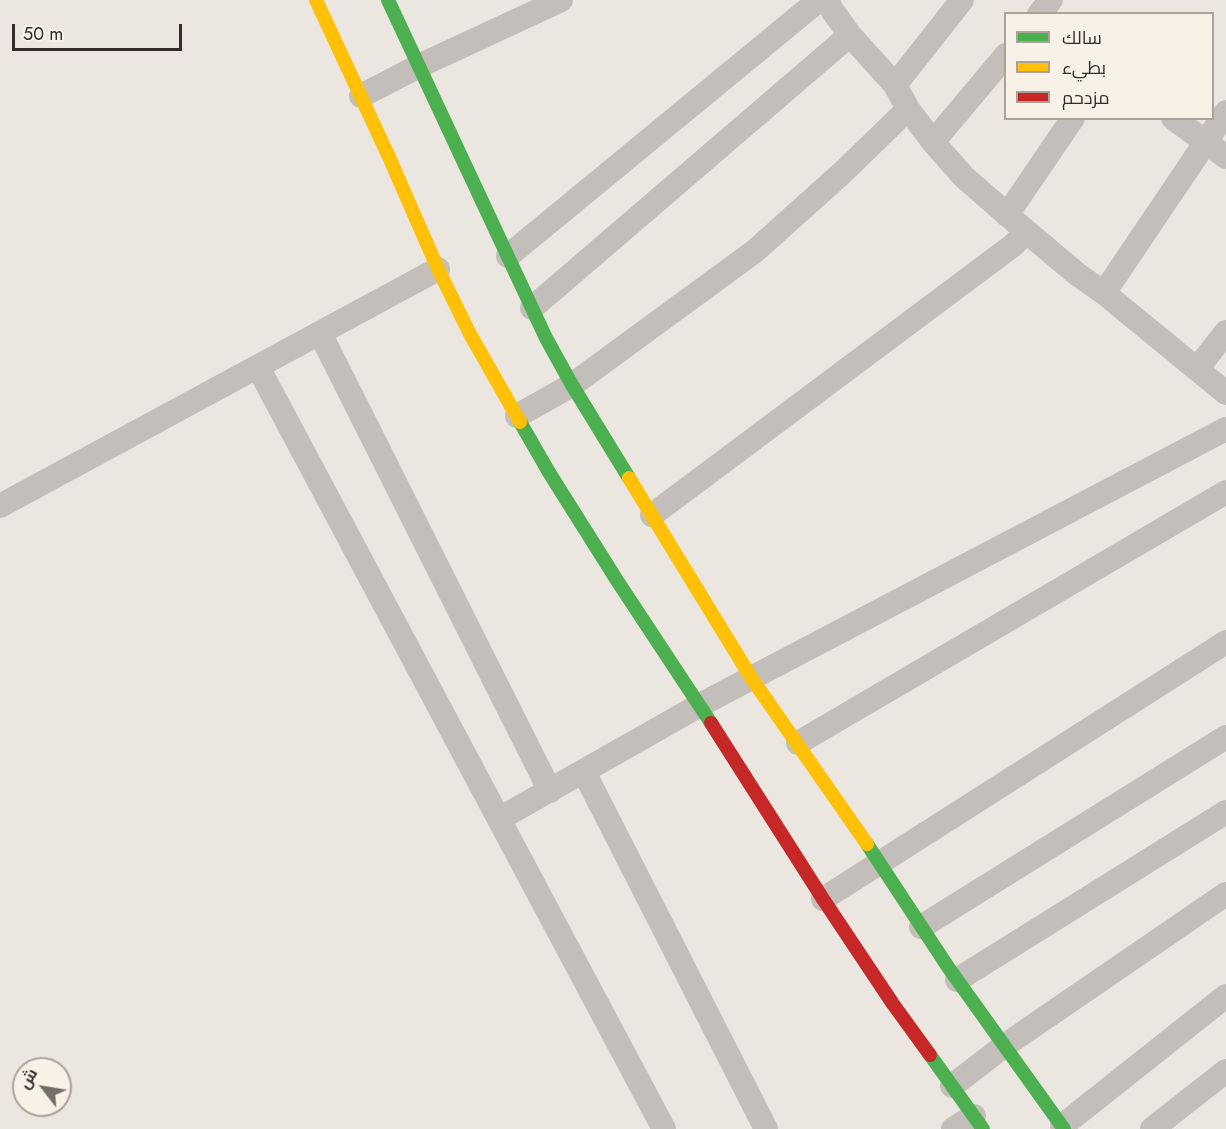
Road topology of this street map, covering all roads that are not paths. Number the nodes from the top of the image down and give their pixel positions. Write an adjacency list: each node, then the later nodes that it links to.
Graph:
1 (316, 0): 13 (street)
2 (388, 0): 11 (street)
3 (561, 0): 11 (street)
4 (819, 0): 23 (street)
5 (827, 0): 9 (street)
6 (962, 0): 12 (street)
7 (1051, 0): 8 (street)
8 (1041, 12)
9 (849, 35): 12 (street); 26 (street)
10 (1004, 55): 18 (street)
11 (419, 66): 13 (street); 23 (street)
12 (895, 85): 14 (street)
13 (361, 96): 24 (street)
14 (908, 109): 18 (street); 31 (street)
15 (1226, 112): 19 (street)
16 (1072, 120): 21 (street)
17 (1176, 120): 19 (street)
18 (933, 142): 21 (street)
19 (1207, 142): 20 (street); 25 (street)
20 (1226, 157)
21 (1007, 215): 22 (street)
22 (1026, 232): 25 (street); 37 (street)
23 (508, 256): 26 (street)
24 (438, 269): 28 (street); 33 (street)
25 (1104, 293): 30 (street)
26 (532, 308): 31 (street)
27 (1226, 332): 30 (street)
28 (320, 333): 29 (street); 44 (street)
29 (258, 367): 36 (street); 46 (street)
30 (1197, 369): 32 (street)
31 (572, 385): 33 (street); 37 (street)
32 (1226, 393)
33 (517, 416): 40 (street)
34 (1226, 429): 39 (street)
35 (1226, 492): 42 (street)
36 (0, 506)
37 (652, 515): 39 (street)
38 (1226, 642): 47 (street)
39 (752, 679): 40 (street); 42 (street)
40 (700, 705): 43 (street); 49 (street)
41 (1226, 736): 50 (street)
42 (798, 743): 47 (street)
43 (584, 772): 44 (street); 59 (street)
44 (550, 791): 46 (street)
45 (1226, 812): 51 (street)
46 (499, 819): 58 (street)
47 (880, 863): 49 (street); 50 (street)
48 (1226, 894): 53 (street)
49 (823, 899): 55 (street)
50 (921, 927): 51 (street)
51 (957, 980): 53 (street)
52 (1226, 996): 57 (street)
53 (1004, 1046): 55 (street); 57 (street)
54 (1226, 1071): 61 (street)
55 (952, 1086): 56 (street)
56 (979, 1123): 60 (street)
57 (1063, 1127)
58 (664, 1129)
59 (766, 1129)
60 (953, 1129)
61 (1152, 1129)

